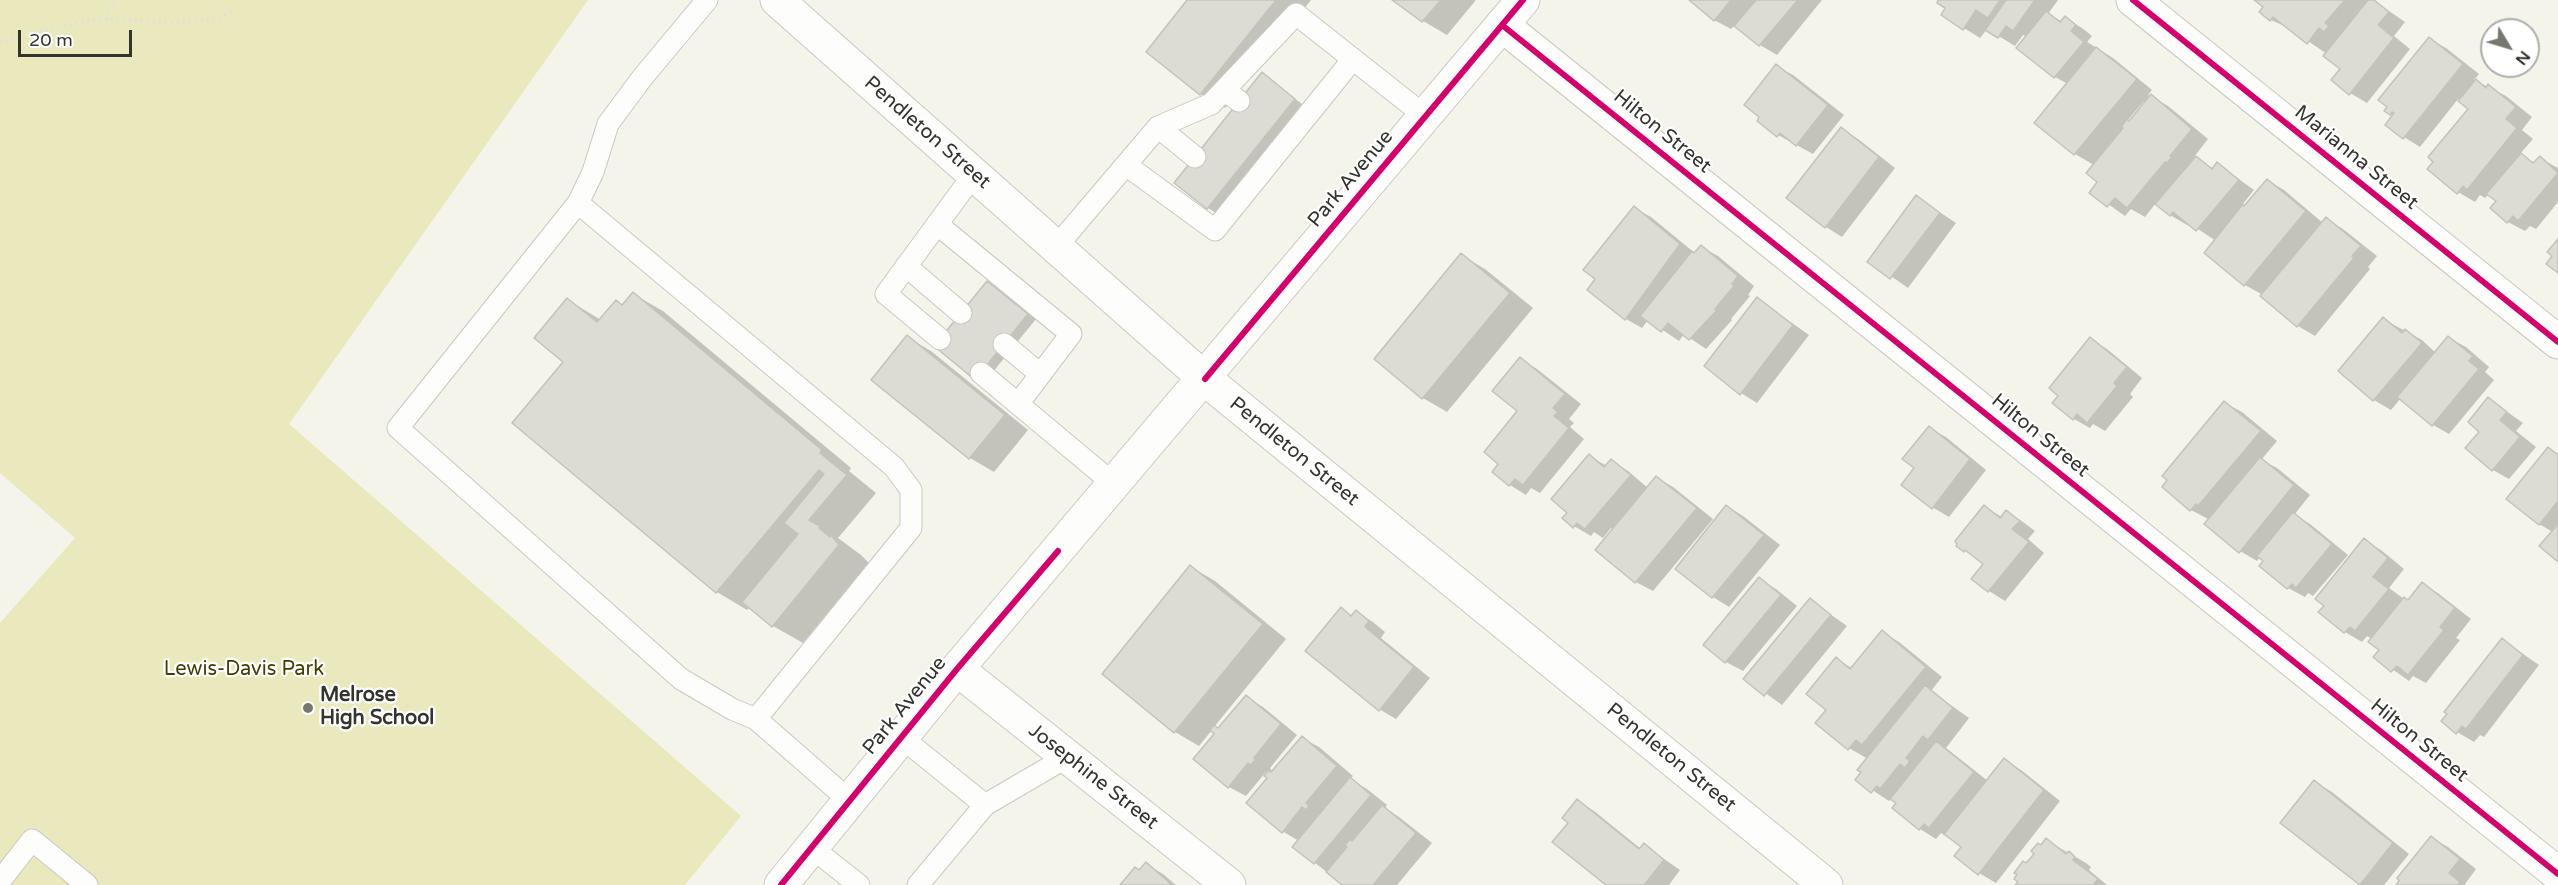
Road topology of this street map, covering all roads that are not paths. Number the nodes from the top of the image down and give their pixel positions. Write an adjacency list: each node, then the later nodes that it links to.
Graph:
1 (707, 0): 12 (lane)
2 (777, 0): 11 (main road, Pendleton Street)
3 (1523, 0): 5 (main road, Park Avenue)
4 (2133, 0): 18 (main road, Marianna Street)
5 (1502, 25): 7 (main road, Park Avenue); 32 (main road, Hilton Street)
6 (1353, 59): 7 (lane); 8 (lane); 10 (lane)
7 (1425, 116): 22 (main road, Park Avenue)
8 (1158, 127): 9 (lane); 10 (lane)
9 (1195, 157)
10 (1126, 165): 14 (lane)
11 (974, 174): 13 (lane); 14 (main road, Pendleton Street)
12 (578, 203): 26 (lane); 26 (lane)
13 (937, 224): 15 (lane); 21 (lane)
14 (1056, 247): 22 (main road, Pendleton Street)
15 (906, 266): 16 (lane); 17 (lane)
16 (961, 313)
17 (940, 339)
18 (2558, 342)
19 (1004, 344): 21 (lane)
20 (981, 373): 23 (lane)
21 (1040, 374): 23 (lane)
22 (1205, 379): 24 (main road, Park Avenue); 39 (main road, Pendleton Street)
23 (1018, 404): 24 (lane)
24 (1115, 484): 25 (main road, Park Avenue)
25 (957, 669): 27 (main road, Park Avenue); 28 (main road, Josephine Street)
26 (756, 719): 29 (lane)
27 (901, 737): 29 (main road, Park Avenue); 30 (lane)
28 (1067, 757): 30 (lane); 38 (main road, Josephine Street)
29 (850, 801): 31 (main road, Park Avenue)
30 (985, 805): 37 (lane)
31 (812, 848): 35 (main road, Park Avenue); 36 (lane)
32 (2558, 874)
33 (0, 881): 34 (lane)
34 (87, 885)
35 (781, 885)
36 (859, 885)
37 (918, 885)
38 (1229, 885)
39 (1826, 885)

